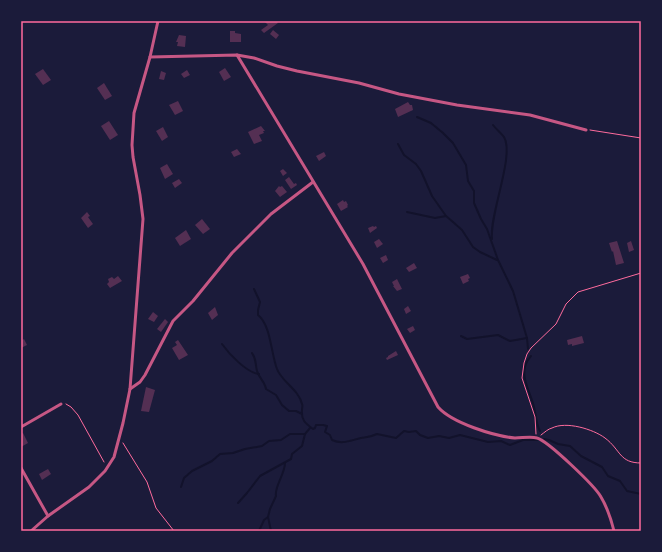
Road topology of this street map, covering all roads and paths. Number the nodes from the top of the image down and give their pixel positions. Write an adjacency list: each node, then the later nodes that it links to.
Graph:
1 (158, 21): 3 (street)
2 (237, 55): 3 (street); 4 (street); 6 (street)
3 (150, 57): 8 (street)
4 (586, 130): 5 (path)
5 (641, 138)
6 (313, 182): 8 (street); 12 (street)
7 (641, 273): 12 (path)
8 (130, 389): 11 (street)
9 (61, 404): 10 (street); 14 (path)
10 (21, 427)
11 (119, 438): 14 (street); 18 (path)
12 (536, 438): 13 (path); 19 (street)
13 (641, 463)
14 (107, 467): 16 (street)
15 (21, 468): 16 (street)
16 (48, 516): 17 (street)
17 (31, 531)
18 (174, 531)
19 (614, 531)

